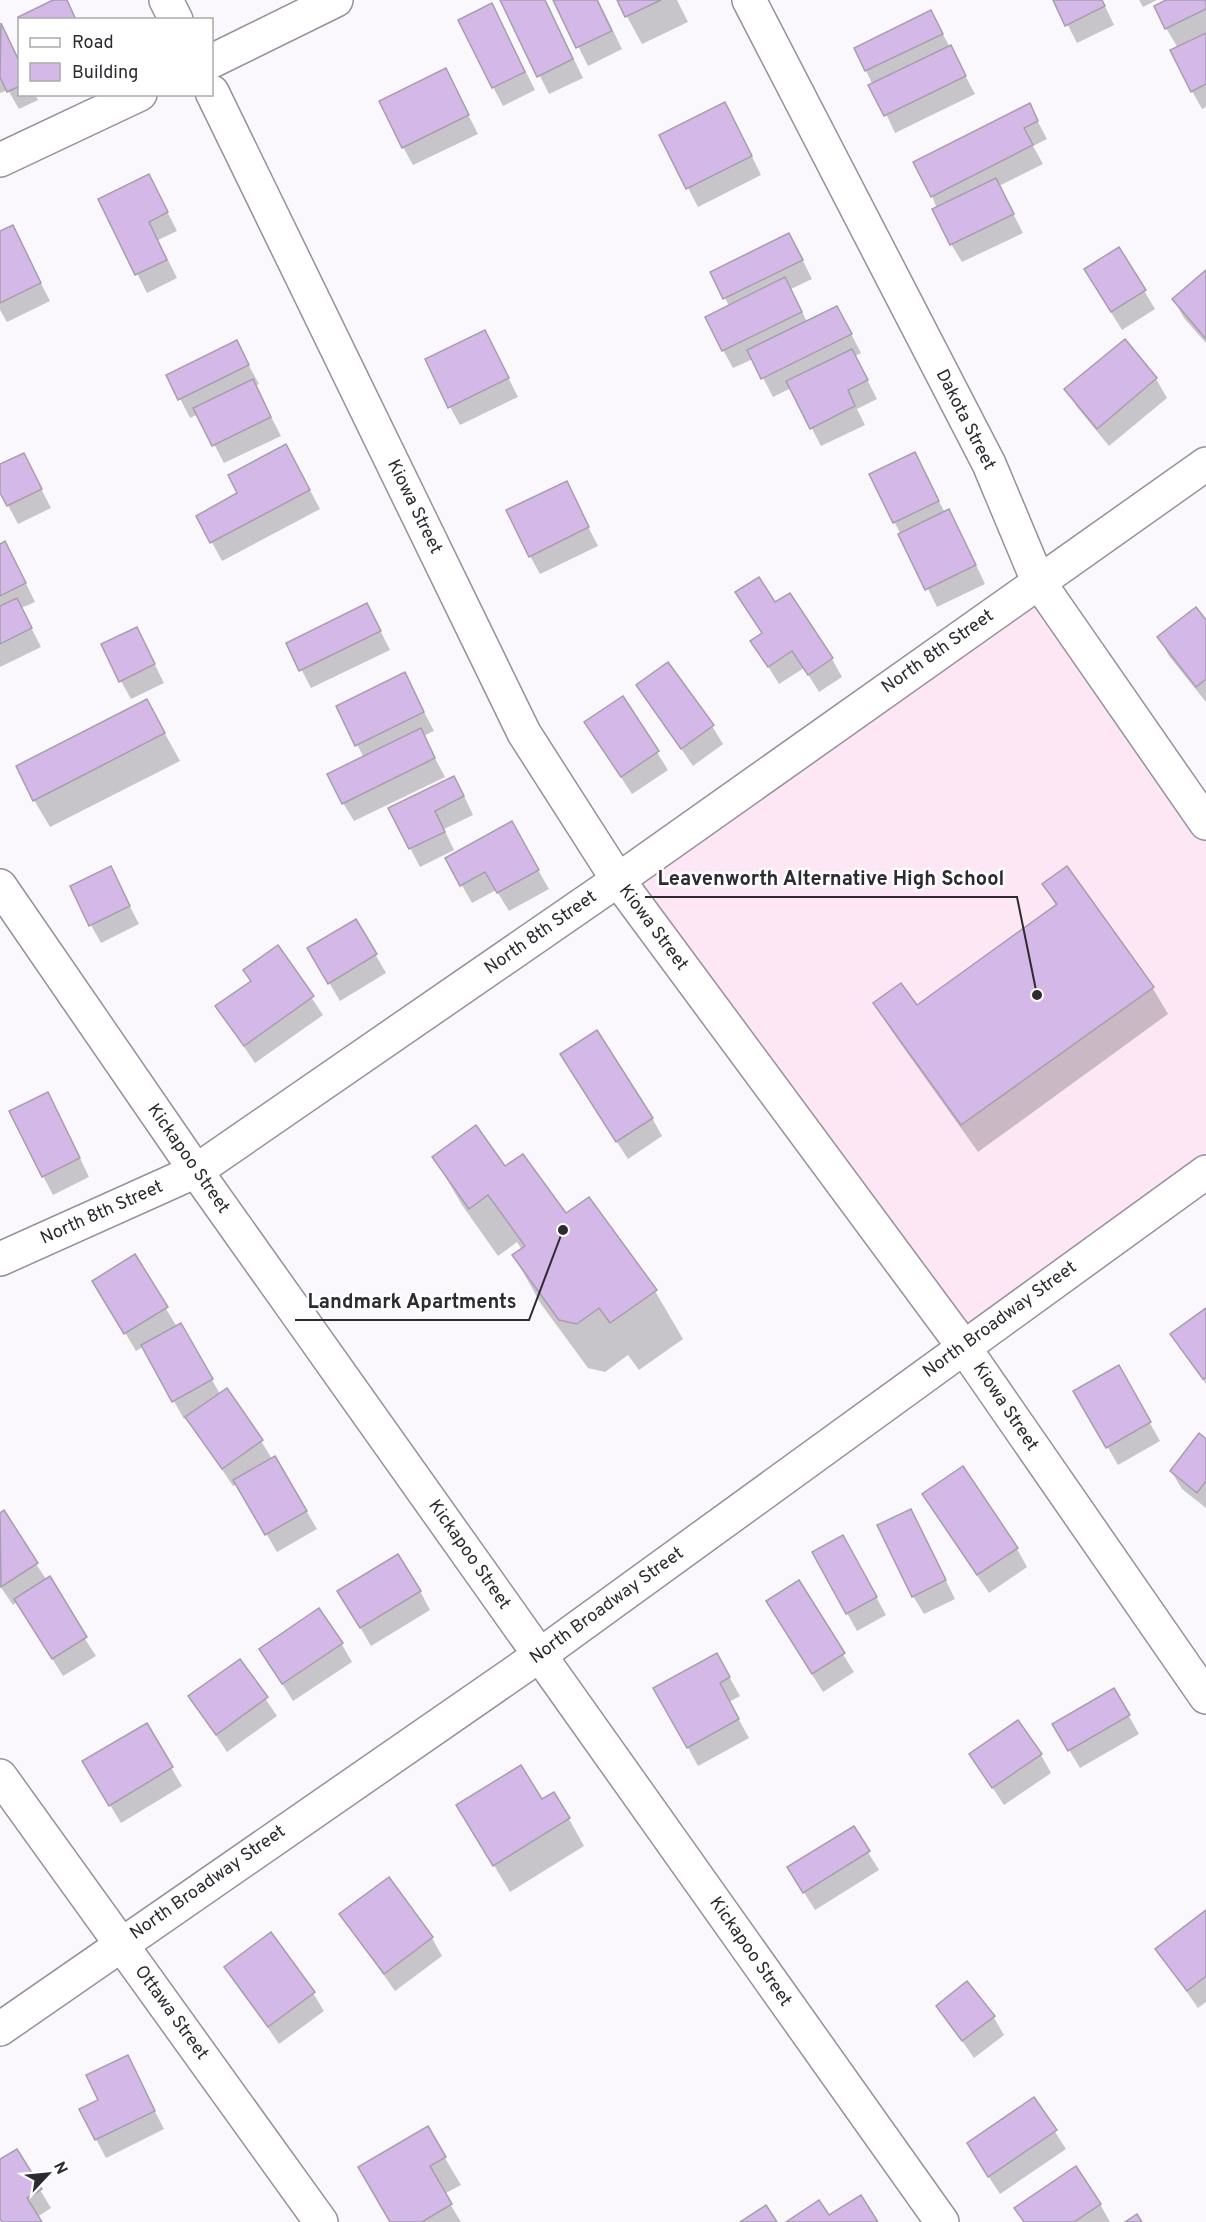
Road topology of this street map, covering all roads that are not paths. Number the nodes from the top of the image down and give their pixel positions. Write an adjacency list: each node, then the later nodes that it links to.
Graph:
1 (166, 0): 4 (street)
2 (336, 0): 5 (street)
3 (749, 0): 10 (street, Dakota Street)
4 (175, 18)
5 (213, 61)
6 (213, 94): 12 (street, Kiowa Street)
7 (136, 96): 8 (street)
8 (0, 160)
9 (1206, 464): 10 (street, North 8th Street)
10 (1038, 581): 11 (street, Dakota Street); 12 (street, North 8th Street)
11 (1206, 823)
12 (618, 880): 14 (street, North 8th Street); 17 (street, Kiowa Street)
13 (0, 886): 14 (street, Kickapoo Street)
14 (196, 1171): 16 (street, North 8th Street); 18 (street, Kickapoo Street)
15 (1206, 1172): 17 (street, North Broadway Street)
16 (0, 1259)
17 (963, 1346): 18 (street, North Broadway Street); 19 (street, Kiowa Street)
18 (540, 1655): 21 (street, North Broadway Street); 24 (street, Kickapoo Street)
19 (1206, 1697)
20 (0, 1776): 21 (street, Ottawa Street)
21 (121, 1943): 22 (street, North Broadway Street); 23 (street, Ottawa Street)
22 (0, 2029)
23 (321, 2222)
24 (942, 2222)

